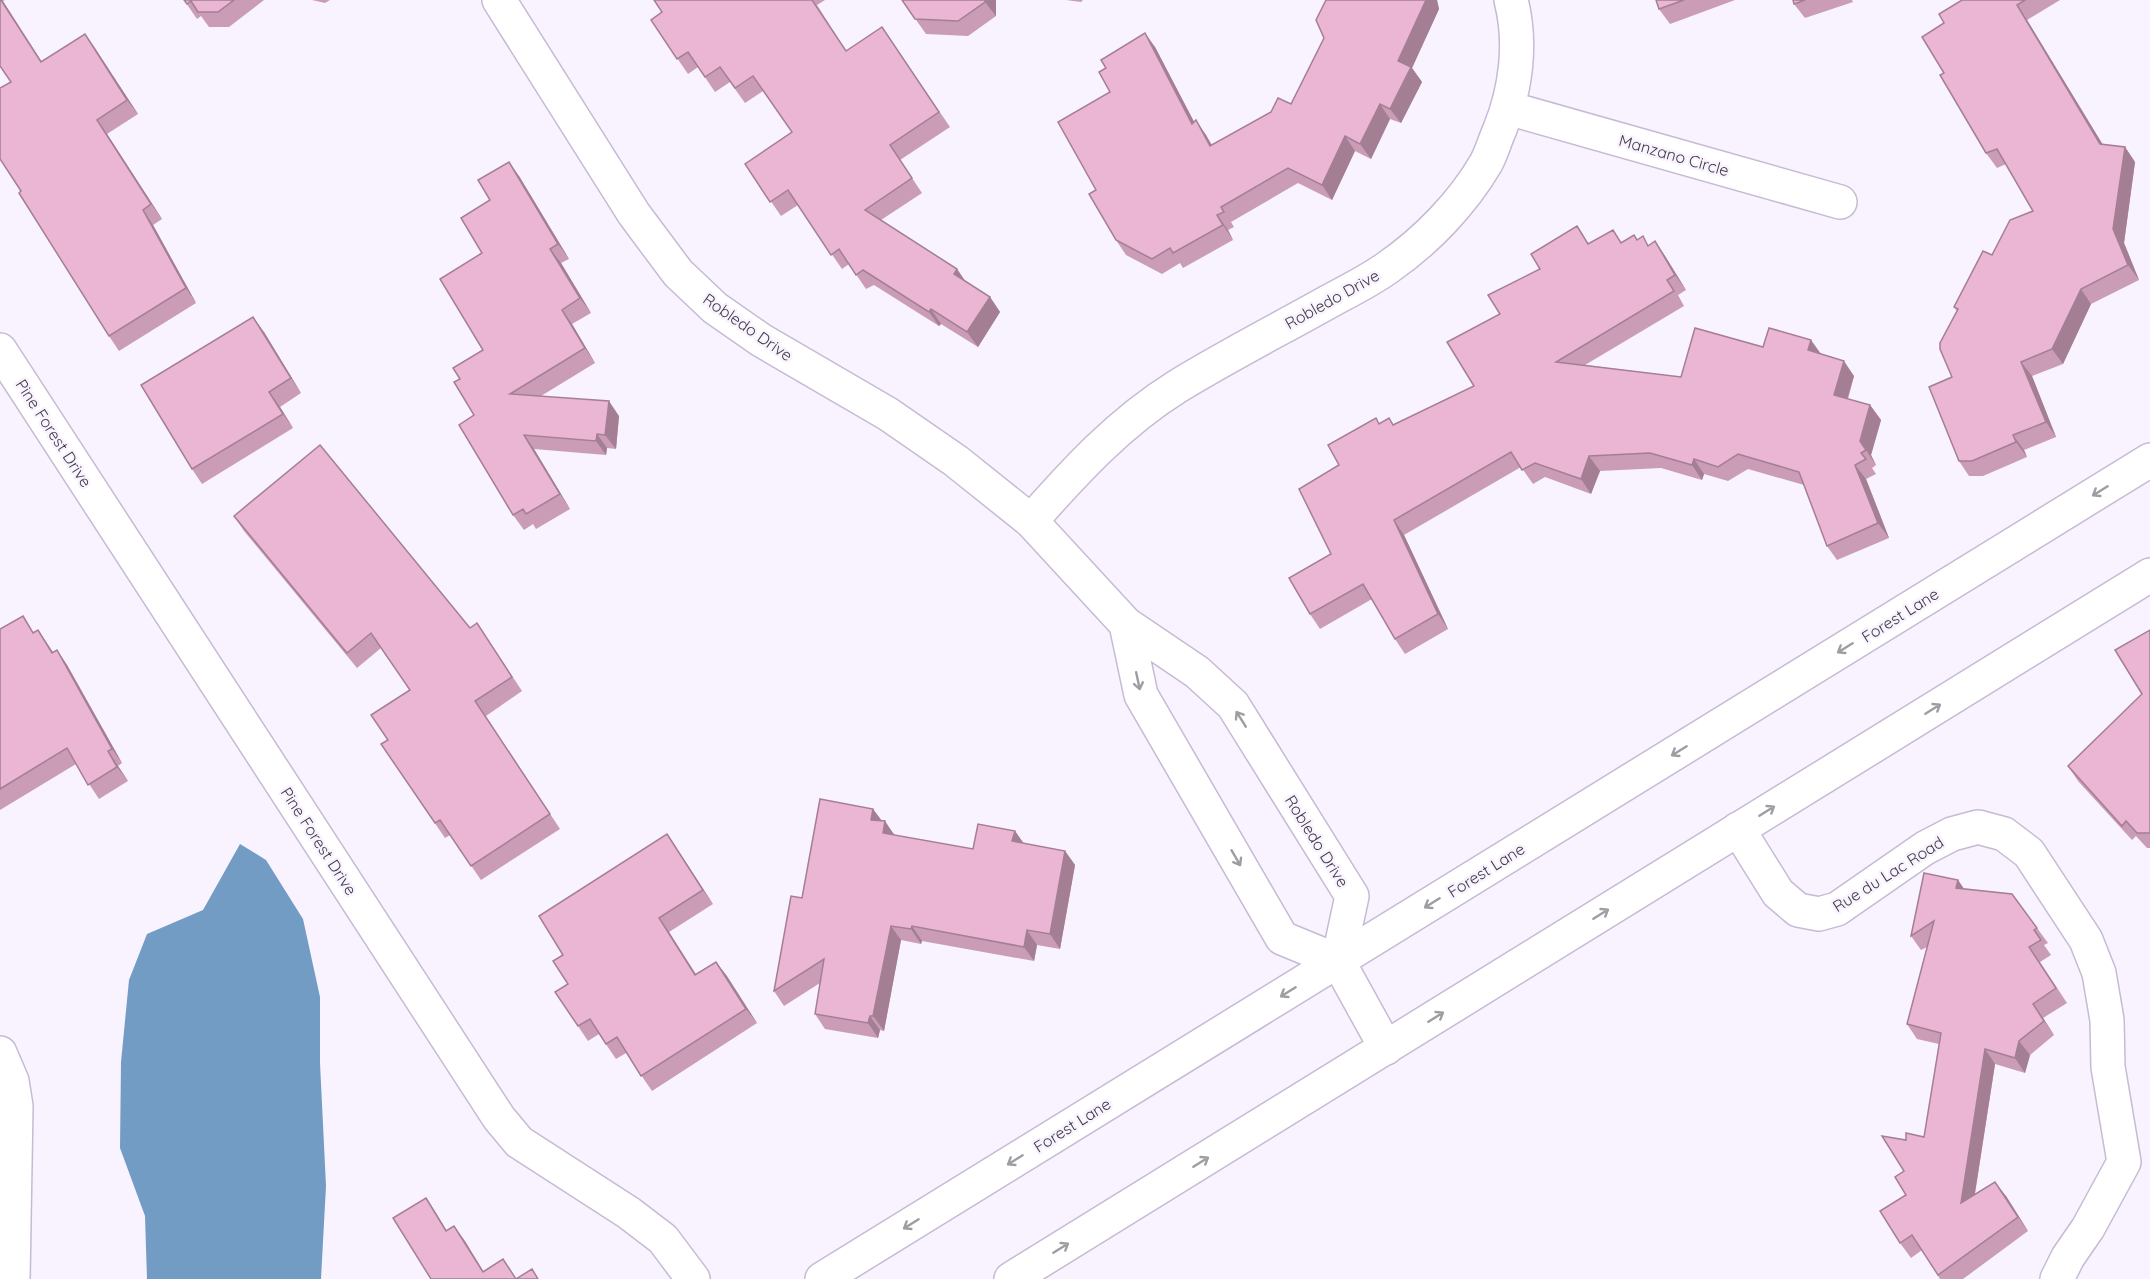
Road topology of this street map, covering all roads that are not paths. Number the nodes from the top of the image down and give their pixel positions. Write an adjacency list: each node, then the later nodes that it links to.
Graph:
1 (499, 0): 7 (street, Robledo Drive)
2 (1511, 0): 3 (street, Robledo Drive)
3 (1508, 108): 4 (street, Manzano Circle); 7 (street, Robledo Drive)
4 (1840, 202)
5 (0, 350): 16 (street, Pine Forest Drive)
6 (2150, 460): 11 (street, Forest Lane, one-way to 11)
7 (1031, 521): 9 (street, Robledo Drive)
8 (2150, 575): 10 (street, one-way to 8)
9 (1126, 624): 11 (street, one-way to 11); 11 (street, Robledo Drive, one-way to 9)
10 (1738, 829): 12 (street, one-way to 10); 14 (street, Rue du Lac Road)
11 (1338, 961): 12 (street); 17 (street, Forest Lane, one-way to 17)
12 (1386, 1048): 18 (street, one-way to 12)
13 (0, 1053): 15 (street)
14 (2137, 1162): 19 (street, Rue du Lac Road)
15 (13, 1279)
16 (693, 1279)
17 (822, 1279)
18 (1011, 1279)
19 (2057, 1279)

